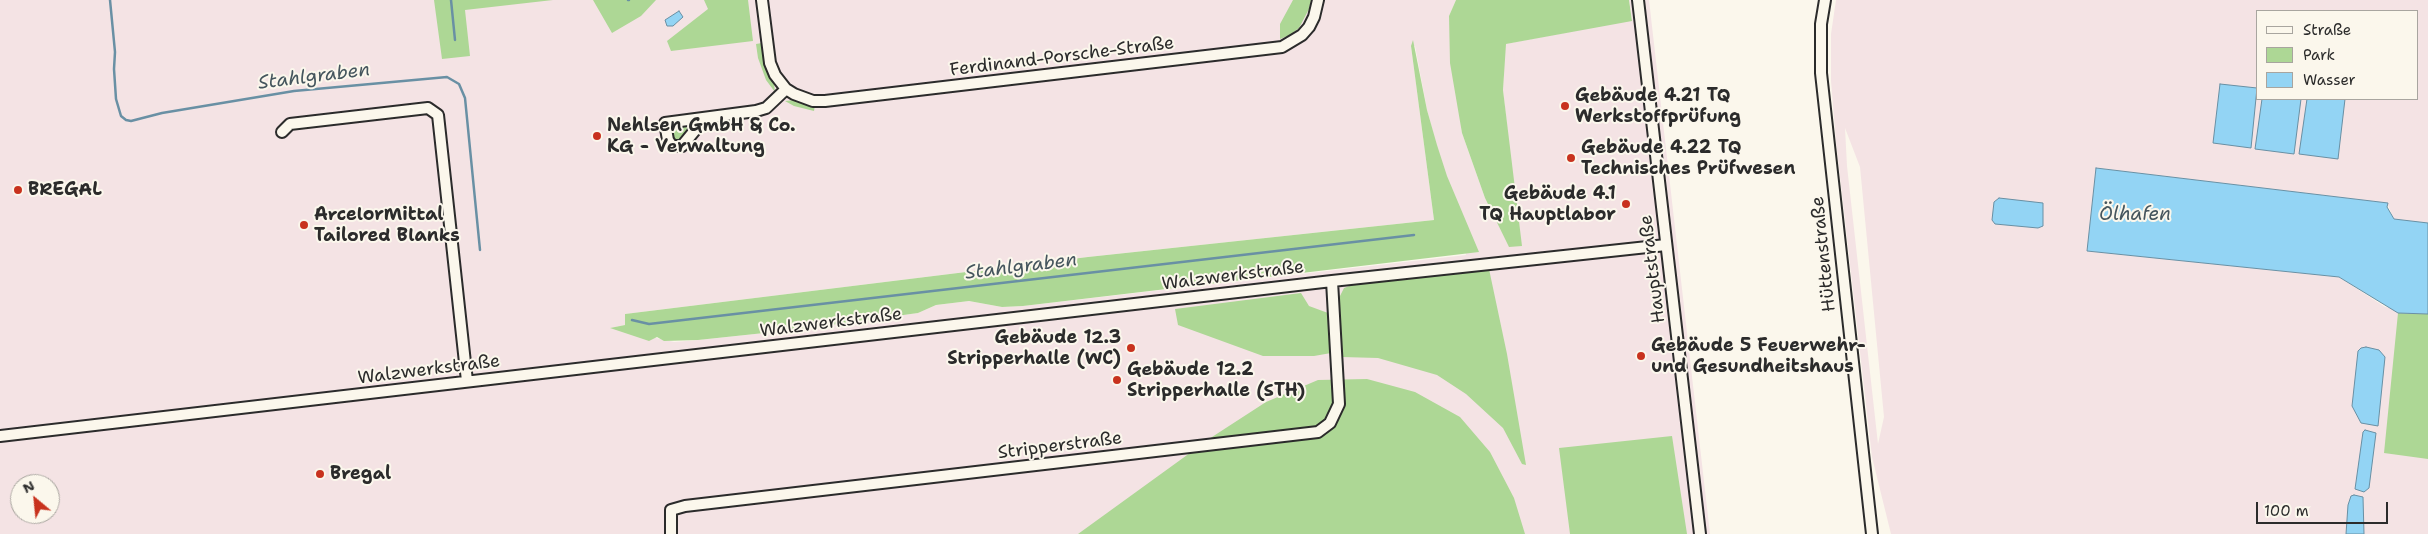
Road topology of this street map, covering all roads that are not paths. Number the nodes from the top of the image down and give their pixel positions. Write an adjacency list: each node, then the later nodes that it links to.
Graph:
1 (762, 0): 5 (street)
2 (1318, 0): 5 (street, Ferdinand-Porsche-Straße)
3 (1638, 0): 8 (street, Hauptstraße)
4 (1825, 0): 14 (street, Hüttenstraße)
5 (786, 89): 6 (street)
6 (705, 118)
7 (282, 132): 10 (street)
8 (1666, 245): 9 (street, Walzwerkstraße); 13 (street, Hauptstraße)
9 (1332, 281): 10 (street, Walzwerkstraße); 12 (street, Stripperstraße)
10 (467, 381): 11 (street, Walzwerkstraße)
11 (0, 436)
12 (671, 534)
13 (1700, 534)
14 (1872, 534)

